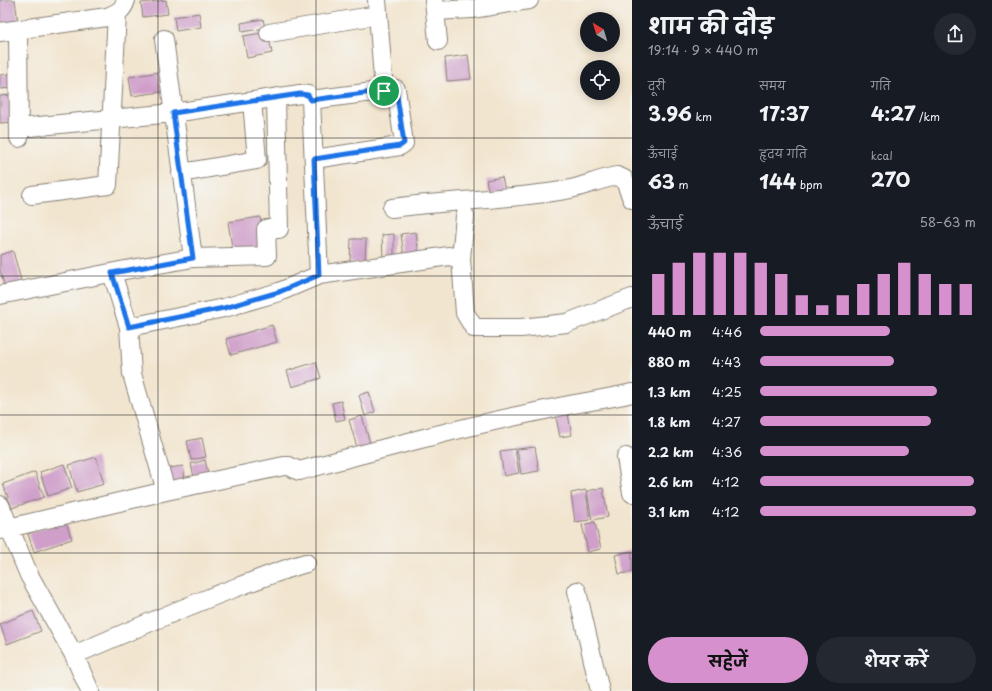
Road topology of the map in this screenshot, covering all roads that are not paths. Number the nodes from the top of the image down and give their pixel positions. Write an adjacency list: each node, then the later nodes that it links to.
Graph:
1 (529, 0): 2 (street)
2 (434, 6): 9 (street)
3 (122, 7): 5 (street); 15 (street)
4 (377, 7): 7 (street); 10 (street)
5 (18, 30): 6 (street); 15 (street)
6 (0, 32)
7 (269, 33)
8 (164, 39): 14 (street)
9 (438, 41)
10 (384, 91): 12 (street); 18 (street)
11 (276, 98): 12 (street); 13 (street); 17 (street)
12 (311, 100): 18 (street)
13 (252, 101): 14 (street); 16 (street)
14 (173, 113): 15 (street); 19 (street)
15 (112, 119): 21 (street)
16 (256, 146): 17 (street); 19 (street)
17 (277, 146): 25 (street)
18 (314, 159): 28 (street)
19 (181, 173): 25 (street)
20 (626, 175): 22 (street); 23 (street)
21 (32, 195)
22 (632, 199)
23 (392, 208)
24 (465, 216): 26 (street)
25 (193, 258): 27 (street)
26 (461, 259): 28 (street); 30 (street)
27 (112, 273): 29 (street); 31 (street)
28 (319, 275): 31 (street)
29 (0, 296)
30 (632, 298)
31 (129, 327): 34 (street)
32 (632, 393): 34 (street)
33 (626, 457): 35 (street)
34 (166, 491): 37 (street)
35 (632, 493)
36 (0, 505): 37 (street)
37 (4, 529): 40 (street)
38 (306, 563): 40 (street)
39 (577, 591): 42 (street)
40 (74, 655): 41 (street)
41 (90, 691)
42 (600, 691)

